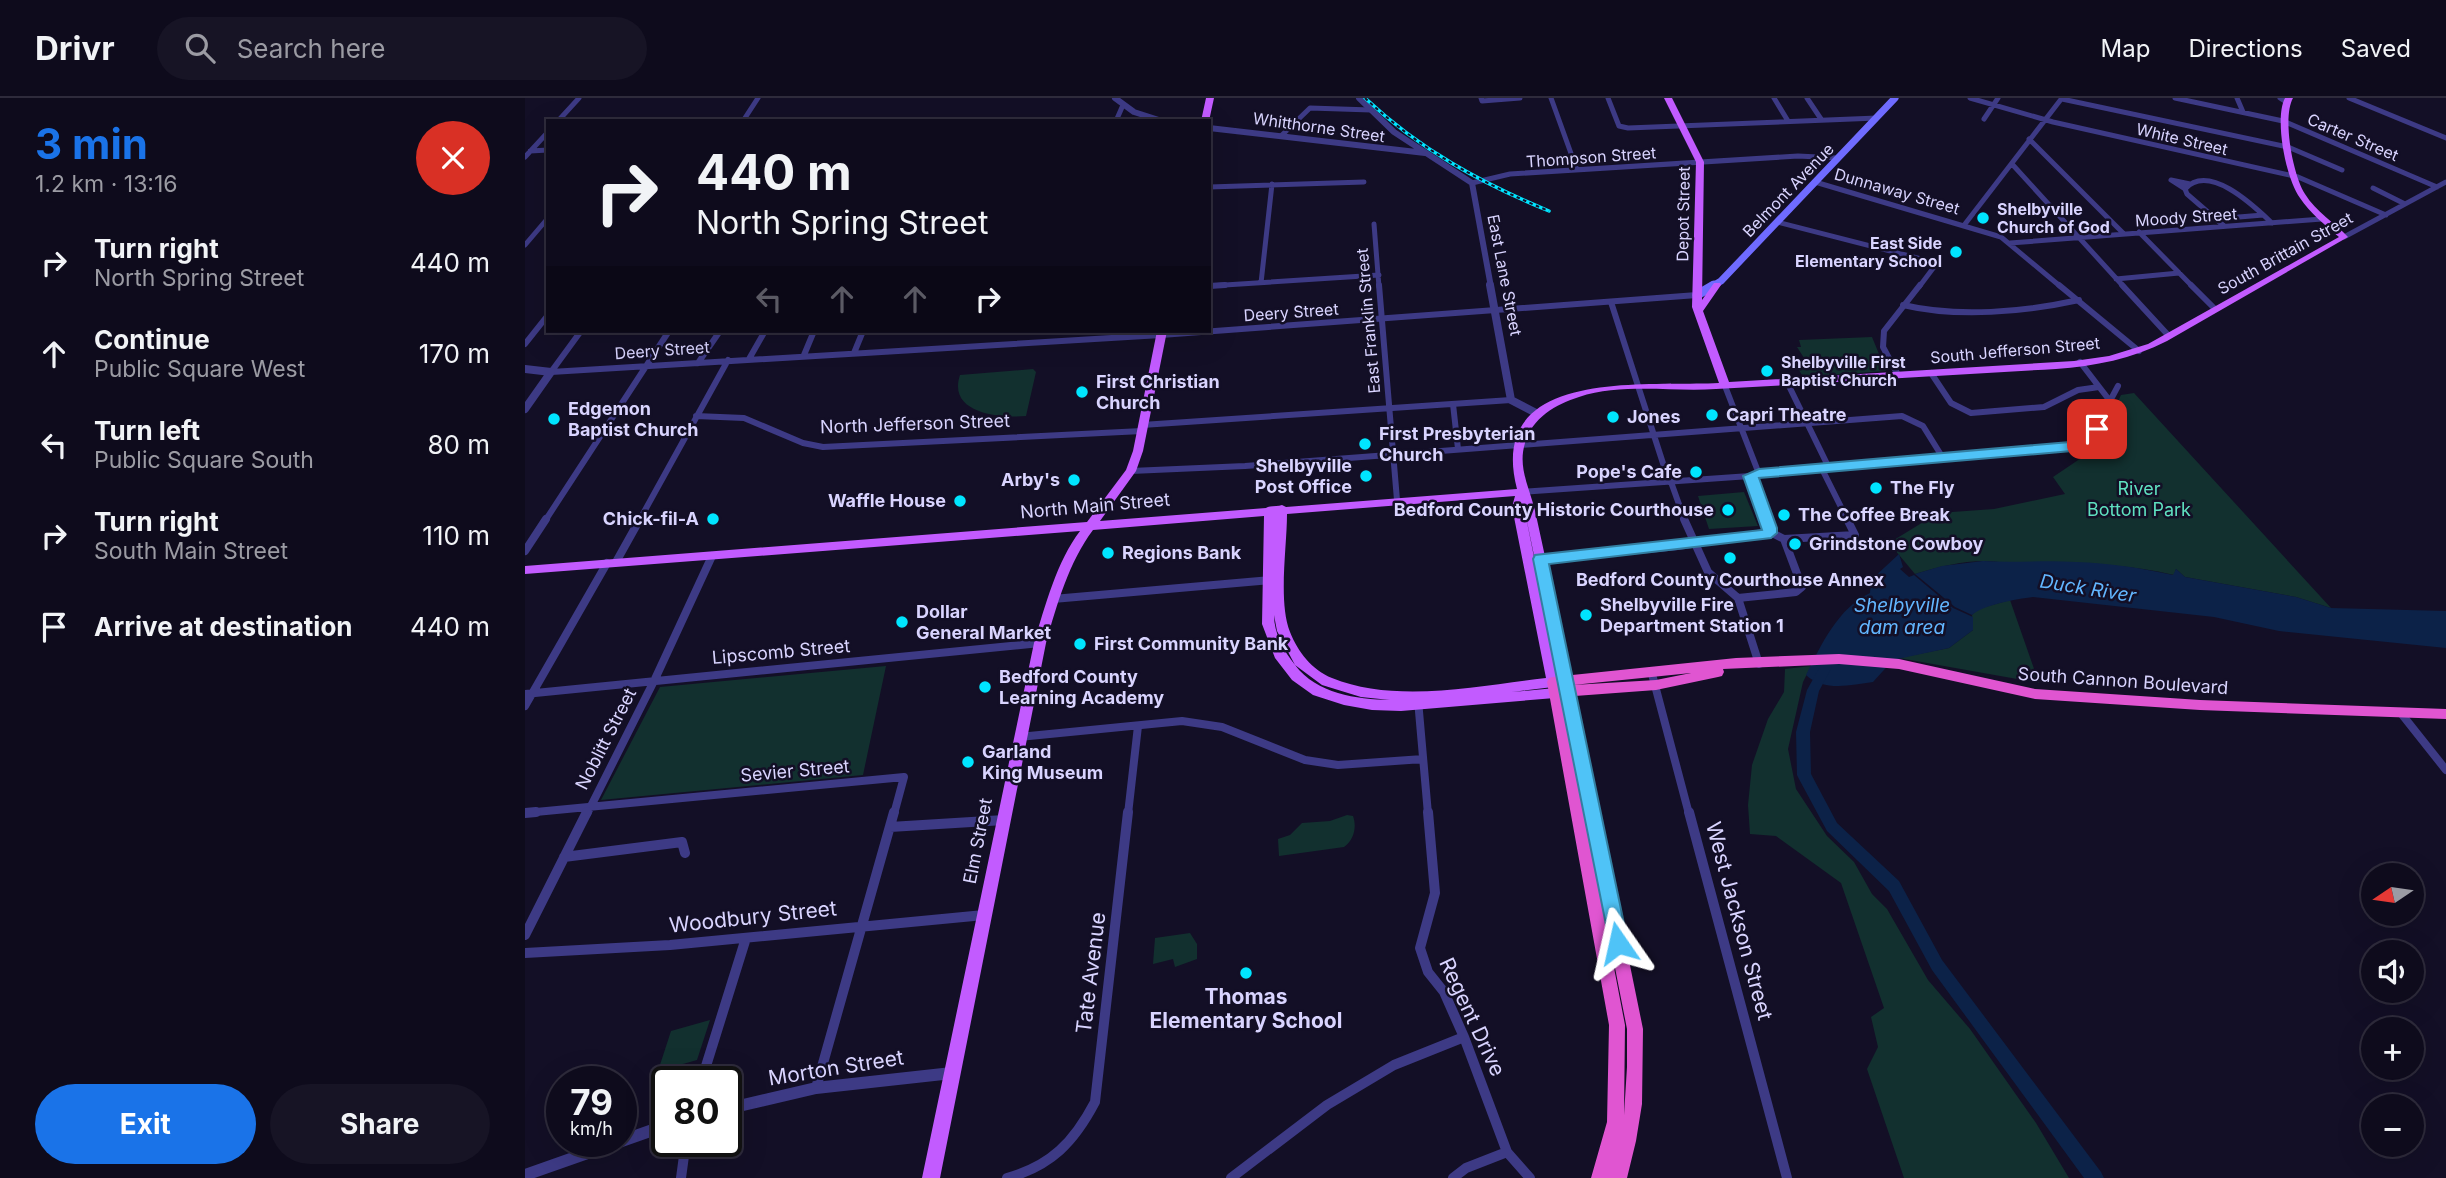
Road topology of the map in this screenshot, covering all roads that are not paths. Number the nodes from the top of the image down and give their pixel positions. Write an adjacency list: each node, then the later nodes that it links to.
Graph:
1 (579, 98): 26 (street)
2 (758, 98): 27 (street)
3 (1115, 98): 22 (street)
4 (1210, 98): 30 (main road)
5 (1359, 98): 23 (street)
6 (1520, 98): 19 (street)
7 (1551, 98): 50 (street)
8 (1608, 98): 36 (street)
9 (1668, 98): 36 (main road, Depot Street)
10 (1774, 98): 34 (street)
11 (1807, 98): 31 (street)
12 (1895, 98): 25 (main road, Belmont Avenue)
13 (1970, 98): 21 (street, White Street)
14 (1999, 98): 21 (street)
15 (2062, 98): 33 (street); 42 (street)
16 (2175, 98): 24 (street, Carter Street)
17 (2237, 98): 24 (street)
18 (2349, 98): 40 (street)
19 (1482, 99)
20 (2285, 99): 35 (main road)
21 (1993, 104): 32 (street); 33 (street, White Street)
22 (1123, 105): 28 (street); 29 (street)
23 (1371, 110): 39 (street); 45 (street)
24 (2243, 112): 35 (street, Carter Street)
25 (1877, 118): 31 (street); 47 (main road, Belmont Avenue)
26 (560, 119)
27 (744, 119)
28 (1117, 119)
29 (1157, 119)
30 (1205, 119)
31 (1821, 119): 34 (street)
32 (1984, 119)
33 (2047, 119): 41 (street); 52 (street, White Street)
34 (1787, 121): 36 (street)
35 (2283, 121): 42 (main road); 60 (street, Carter Street)
36 (1682, 125): 48 (main road, Depot Street)
37 (1211, 128): 39 (street, Whitthorne Street)
38 (546, 134): 44 (street)
39 (1282, 135): 45 (street, Whitthorne Street)
40 (2446, 138)
41 (2029, 139): 49 (street); 75 (street)
42 (2288, 148): 51 (street); 52 (main road)
43 (546, 150): 44 (street)
44 (528, 151): 46 (street)
45 (1426, 152): 56 (street)
46 (525, 157)
47 (1838, 158): 48 (street, Thompson Street); 54 (main road, Belmont Avenue)
48 (1700, 162): 50 (street, Thompson Street); 84 (main road, Depot Street)
49 (2012, 164): 72 (street); 76 (street)
50 (1574, 170): 56 (street, Thompson Street)
51 (2343, 170)
52 (2292, 176): 65 (street, White Street); 67 (main road)
53 (1364, 182): 57 (street)
54 (1815, 182): 69 (main road, Belmont Avenue); 72 (street, Dunnaway Street)
55 (2446, 182): 60 (street, South Brittain Street)
56 (1472, 183): 92 (street, East Lane Street)
57 (1272, 184): 59 (street); 83 (street)
58 (2190, 184): 62 (street); 62 (street); 64 (street)
59 (1211, 187)
60 (2437, 187): 63 (street, South Brittain Street)
61 (2373, 188): 63 (street)
62 (2185, 189): 66 (street)
63 (2405, 204): 65 (street, South Brittain Street)
64 (2263, 215): 66 (street); 70 (street)
65 (2386, 215): 77 (street, South Brittain Street)
66 (2215, 219): 73 (street)
67 (2322, 219): 70 (street, Moody Street); 77 (main road)
68 (546, 220): 79 (street)
69 (1777, 222): 85 (main road, Belmont Avenue); 90 (street)
70 (2272, 223): 73 (street, Moody Street)
71 (1374, 224): 81 (street, East Franklin Street)
72 (1965, 224): 78 (street, Dunnaway Street)
73 (2224, 226): 74 (street, Moody Street)
74 (2139, 232): 75 (street, Moody Street); 80 (street)
75 (2123, 233): 76 (street, Moody Street)
76 (2078, 236): 78 (street, Moody Street); 82 (street)
77 (2344, 237): 91 (main road, South Brittain Street)
78 (2010, 243): 88 (street, Dunnaway Street)
79 (525, 245)
80 (2179, 273): 82 (street); 91 (street)
81 (1379, 275): 83 (street); 95 (street, East Franklin Street)
82 (2116, 279): 104 (street)
83 (1261, 283): 86 (street)
84 (1697, 283): 85 (main road); 87 (main road, Depot Street)
85 (1717, 285): 87 (main road, Belmont Avenue); 93 (main road)
86 (1211, 286)
87 (1697, 295): 89 (street, Deery Street); 93 (main road, Depot Street)
88 (2079, 300): 90 (street); 106 (street, Dunnaway Street)
89 (1611, 302): 92 (street, Deery Street); 121 (street)
90 (1903, 305): 117 (street)
91 (2215, 309): 104 (main road, South Brittain Street)
92 (1496, 312): 95 (street, Deery Street); 123 (street, East Lane Street)
93 (1699, 312): 119 (main road, Depot Street)
94 (546, 318): 105 (street)
95 (1381, 319): 96 (street, Deery Street); 126 (street, East Franklin Street)
96 (1211, 330)
97 (580, 333): 115 (street)
98 (668, 333): 113 (street)
99 (719, 333): 112 (street)
100 (764, 333): 109 (street)
101 (813, 333): 108 (street)
102 (862, 333): 107 (street)
103 (1161, 333): 107 (street, Deery Street); 131 (main road)
104 (2168, 335): 106 (main road, South Brittain Street)
105 (525, 344)
106 (2139, 351): 111 (main road, South Jefferson Street)
107 (854, 353): 108 (street, Deery Street)
108 (804, 355): 109 (street, Deery Street)
109 (749, 359): 110 (street, Deery Street)
110 (728, 360): 112 (street, Deery Street); 129 (street)
111 (2080, 362): 116 (main road, South Jefferson Street); 122 (street)
112 (698, 363): 113 (street, Deery Street)
113 (647, 365): 115 (street, Deery Street); 150 (street)
114 (525, 369): 115 (street)
115 (551, 372): 127 (street)
116 (1931, 373): 117 (main road, South Jefferson Street); 122 (street)
117 (1898, 375): 118 (main road, South Jefferson Street)
118 (1787, 382): 119 (main road, South Jefferson Street); 130 (street)
119 (1725, 386): 121 (main road); 132 (street)
120 (2118, 386): 124 (street, North Main Street)
121 (1640, 387): 128 (main road); 133 (street)
122 (2099, 387): 124 (street)
123 (1511, 400): 125 (street, North Jefferson Street); 128 (street)
124 (2110, 401): 137 (street, North Main Street)
125 (1453, 404): 126 (street, North Jefferson Street); 135 (street)
126 (1389, 408): 131 (street, North Jefferson Street); 136 (street, East Franklin Street)
127 (525, 409)
128 (1538, 414): 134 (main road)
129 (696, 416): 131 (street, North Jefferson Street); 153 (street)
130 (1805, 424): 132 (street); 137 (street); 138 (street)
131 (1142, 428): 139 (main road)
132 (1741, 428): 133 (street); 140 (street)
133 (1655, 435): 134 (street); 142 (street)
134 (1516, 444): 135 (street); 143 (main road)
135 (1458, 449): 136 (street)
136 (1394, 453): 139 (street); 144 (street, East Franklin Street)
137 (1943, 458): 138 (street, North Main Street)
138 (1826, 468): 140 (street, North Main Street); 148 (street)
139 (1131, 471): 146 (main road, Elm Street)
140 (1759, 474): 141 (street, North Main Street)
141 (1750, 476): 142 (street, North Main Street); 147 (street)
142 (1670, 482): 143 (street, North Main Street); 149 (street)
143 (1522, 492): 144 (main road, North Main Street); 152 (main road)
144 (1397, 500): 145 (main road, North Main Street)
145 (1276, 510): 146 (main road, North Main Street); 155 (main road)
146 (1094, 523): 151 (main road, North Main Street); 157 (main road, Elm Street)
147 (1770, 533): 148 (street); 149 (street)
148 (1784, 540): 156 (street)
149 (1693, 543): 152 (street); 156 (street)
150 (525, 551)
151 (712, 556): 153 (main road, North Main Street); 160 (street, Noblitt Street)
152 (1535, 560): 162 (main road)
153 (611, 563): 154 (main road, North Main Street); 163 (street)
154 (525, 570)
155 (1275, 580): 157 (street); 164 (main road)
156 (1738, 598): 159 (street)
157 (1053, 599): 158 (main road, Elm Street)
158 (1040, 643): 160 (street, Lipscomb Street); 169 (main road, Elm Street)
159 (1759, 664): 161 (highway, South Cannon Boulevard); 166 (highway, South Cannon Boulevard)
160 (655, 679): 163 (street, Lipscomb Street); 172 (street, Noblitt Street)
161 (1654, 679): 162 (highway, South Cannon Boulevard); 200 (street, West Jackson Street)
162 (1561, 687): 164 (main road); 198 (highway); 199 (highway)
163 (529, 694): 165 (street)
164 (1418, 701): 170 (street, Regent Drive)
165 (525, 706)
166 (2400, 712): 167 (highway, South Cannon Boulevard); 171 (street)
167 (2446, 715)
168 (1138, 726): 169 (street); 170 (street); 194 (street, Tate Avenue)
169 (1019, 737): 174 (main road, Elm Street)
170 (1423, 759): 183 (street, Regent Drive)
171 (2446, 770)
172 (589, 807): 173 (street, Sevier Street); 175 (street, Sevier Street); 177 (street, Noblitt Street)
173 (525, 813)
174 (1004, 820): 175 (street); 178 (main road, Elm Street)
175 (890, 827): 179 (street)
176 (685, 853): 177 (street)
177 (564, 857): 180 (street, Noblitt Street)
178 (984, 915): 179 (street, Woodbury Street); 185 (main road, Elm Street)
179 (862, 925): 181 (street, Woodbury Street); 186 (street)
180 (525, 935)
181 (745, 938): 182 (street, Woodbury Street); 184 (street)
182 (525, 953)
183 (1464, 1037): 189 (street, Regent Drive); 195 (street)
184 (706, 1066)
185 (952, 1073): 186 (street, Morton Street); 193 (main road, Elm Street)
186 (816, 1087): 187 (street, Morton Street)
187 (742, 1105)
188 (651, 1131): 191 (street)
189 (1507, 1152): 196 (street); 197 (street, Regent Drive)
190 (684, 1157): 192 (street)
191 (525, 1175)
192 (681, 1178)
193 (931, 1178)
194 (1007, 1178)
195 (1231, 1178)
196 (1453, 1178)
197 (1529, 1178)
198 (1600, 1178)
199 (1618, 1178)
200 (1787, 1178)

